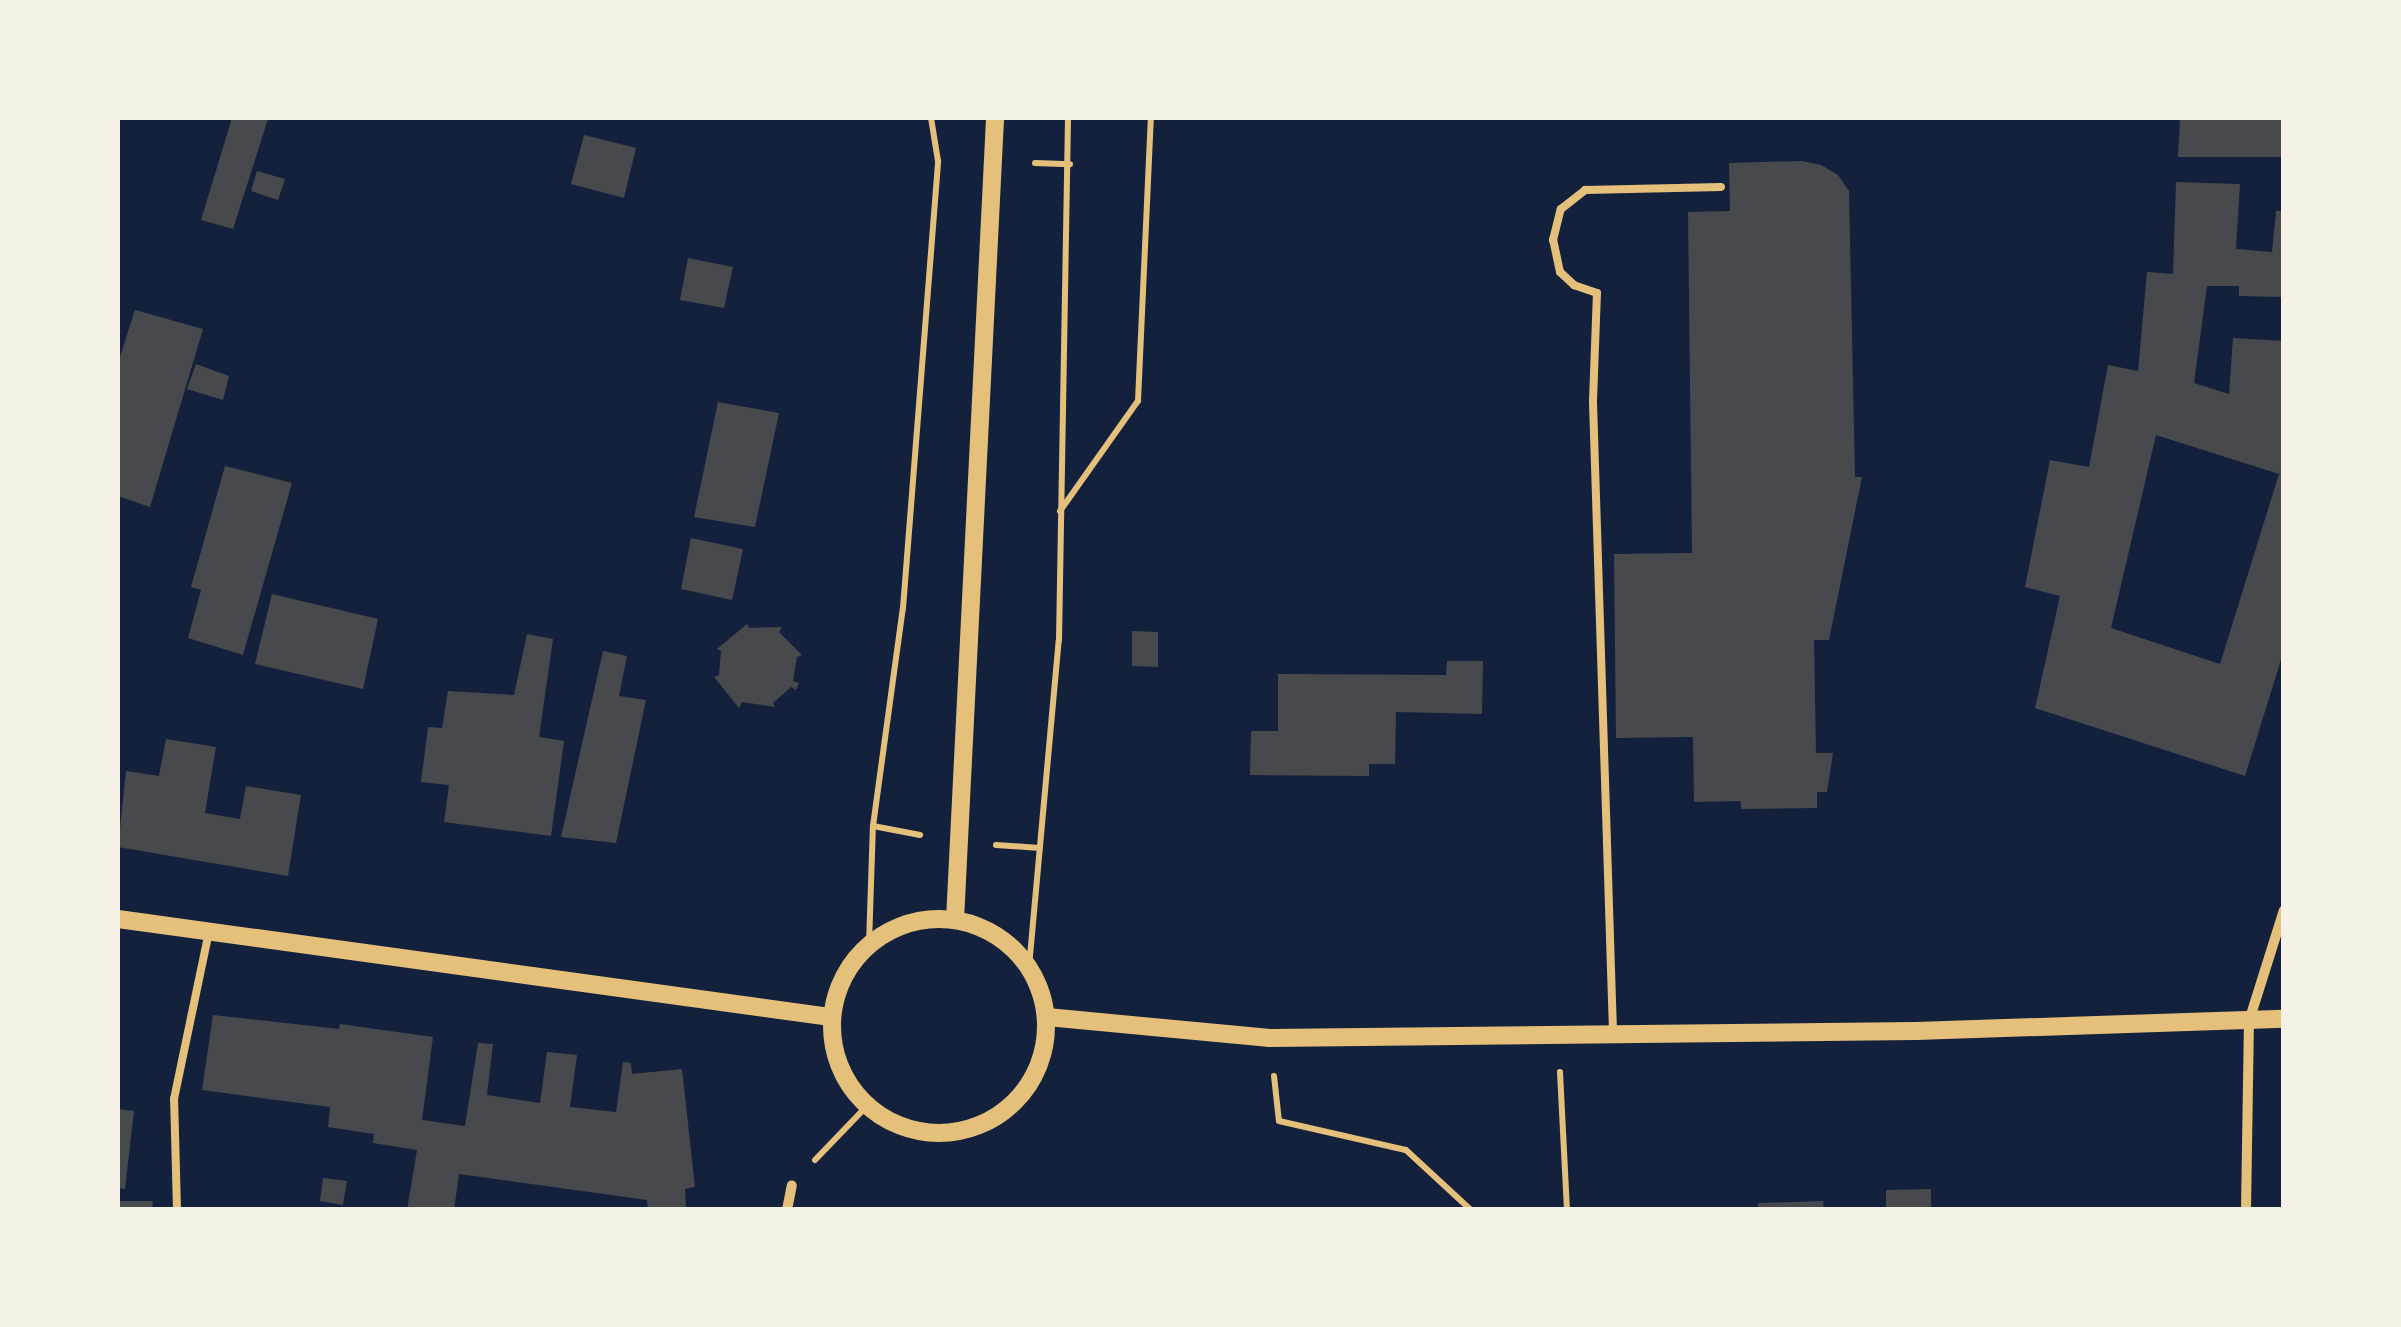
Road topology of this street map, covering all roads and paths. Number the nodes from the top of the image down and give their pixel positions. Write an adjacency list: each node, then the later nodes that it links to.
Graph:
1 (931, 118): 11 (path)
2 (995, 118): 9 (street)
3 (1068, 118): 6 (path)
4 (1151, 118): 6 (path)
5 (1721, 187): 18 (lane)
6 (1060, 512): 12 (path)
7 (2284, 910): 16 (street)
8 (118, 919): 10 (street)
9 (954, 920): 11 (street); 12 (street)
10 (209, 931): 13 (street); 22 (lane)
11 (869, 944): 13 (street)
12 (1029, 967): 14 (street)
13 (831, 1017): 20 (street)
14 (1047, 1018): 19 (street); 20 (street)
15 (2284, 1018): 16 (street)
16 (2249, 1021): 18 (street); 26 (street)
17 (1558, 1036): 18 (street); 19 (street); 25 (path)
18 (1613, 1036)
19 (1270, 1038): 24 (path)
20 (866, 1107): 21 (path)
21 (792, 1185): 23 (street)
22 (176, 1210)
23 (788, 1210)
24 (1472, 1210)
25 (1567, 1210)
26 (2246, 1210)

